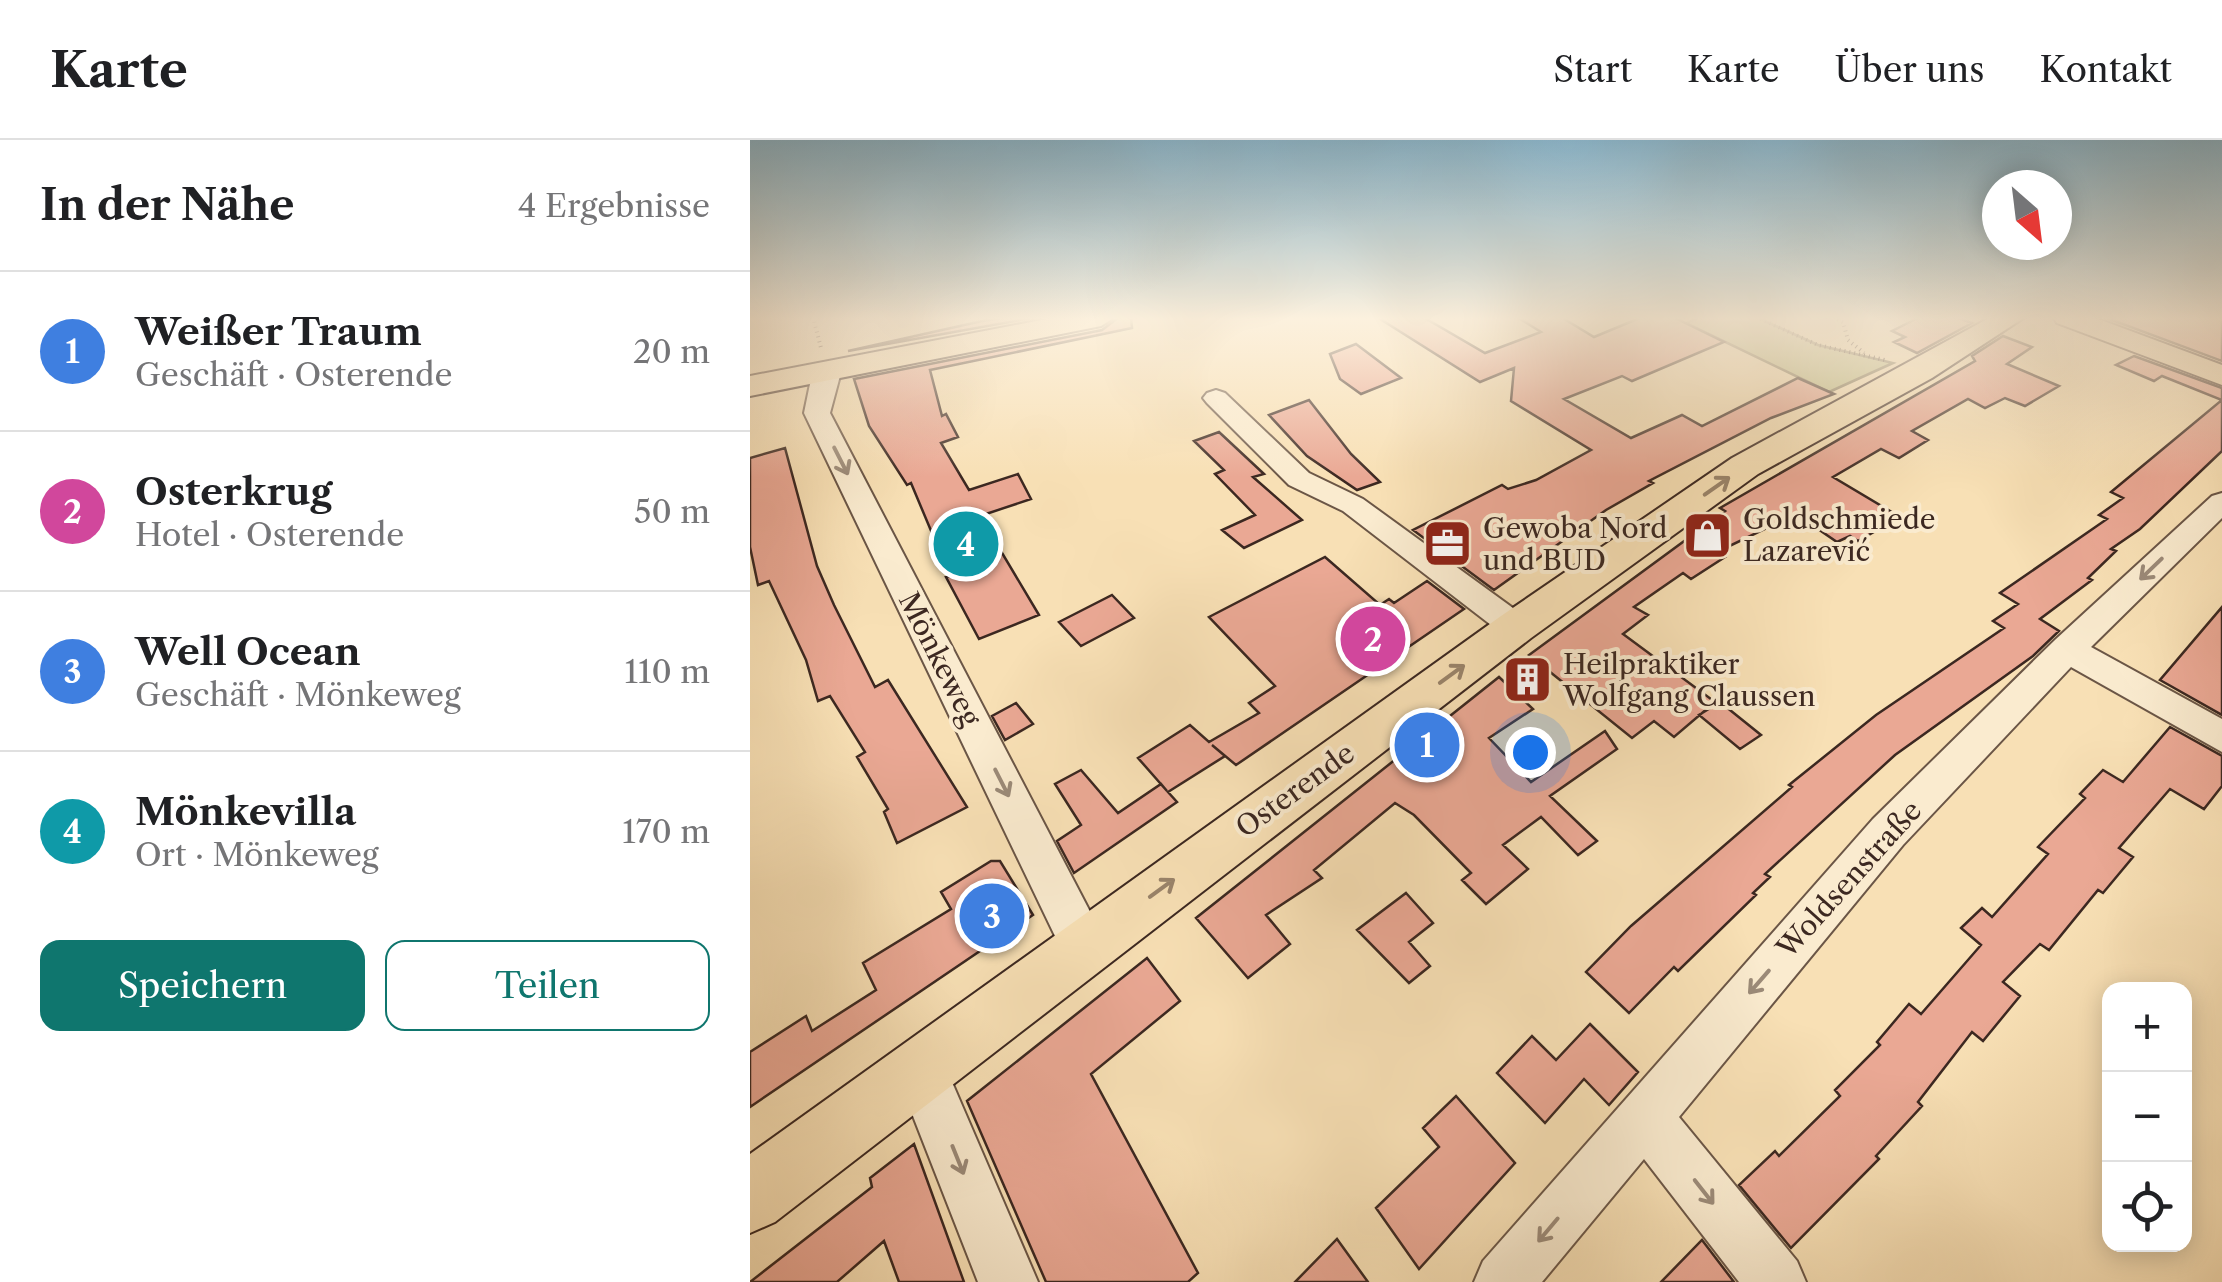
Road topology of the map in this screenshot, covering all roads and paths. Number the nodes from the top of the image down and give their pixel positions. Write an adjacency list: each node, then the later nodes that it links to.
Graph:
1 (837, 370): 3 (main road)
2 (1921, 371): 7 (main road, Osterende, one-way to 2)
3 (829, 372): 4 (main road); 10 (street, Mönkeweg, one-way to 10)
4 (750, 386)
5 (1216, 398): 7 (street)
6 (2222, 502): 8 (street, Woldsenstraße, one-way to 8)
7 (1516, 626): 10 (main road, Osterende, one-way to 7)
8 (2067, 649): 9 (street); 12 (street, Woldsenstraße, one-way to 12)
9 (2222, 737)
10 (1083, 945): 11 (main road, Osterende)
11 (920, 1070): 13 (main road, Osterende); 14 (street, one-way to 14)
12 (1644, 1116): 15 (street, Woldsenstraße, one-way to 15); 16 (street, one-way to 16)
13 (750, 1196)
14 (1008, 1282)
15 (1504, 1282)
16 (1776, 1282)

